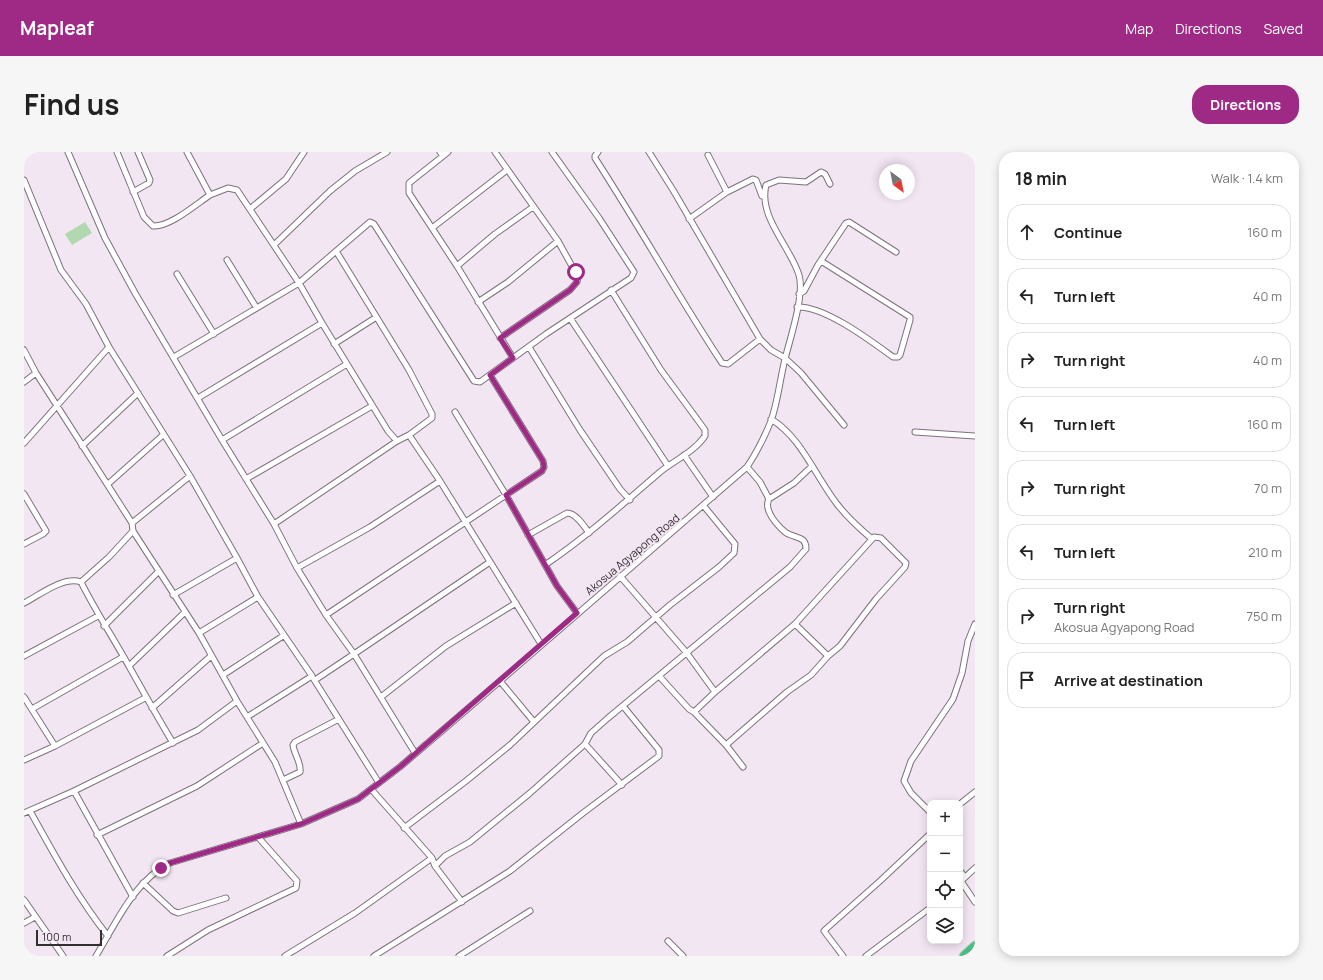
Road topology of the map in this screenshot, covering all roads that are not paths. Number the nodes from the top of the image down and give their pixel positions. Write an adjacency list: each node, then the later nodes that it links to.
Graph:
1 (68, 152): 49 (street)
2 (117, 152): 17 (street)
3 (138, 152): 17 (street)
4 (188, 152): 19 (street)
5 (304, 152): 22 (street)
6 (387, 152): 26 (street)
7 (448, 152): 12 (street)
8 (495, 152): 14 (street)
9 (552, 152): 34 (street)
10 (598, 152): 44 (street)
11 (649, 152): 23 (street)
12 (442, 154): 24 (street)
13 (708, 155): 18 (street)
14 (507, 170): 21 (street); 24 (street)
15 (24, 180): 46 (street)
16 (830, 184): 20 (street)
17 (134, 192): 19 (street)
18 (727, 192): 20 (street, Akosua Agyapong Road); 23 (street)
19 (210, 195): 22 (street)
20 (764, 200): 35 (street, Akosua Agyapong Road)
21 (533, 207): 25 (street); 31 (street)
22 (250, 209): 26 (street)
23 (689, 219): 44 (street)
24 (432, 228): 31 (street)
25 (558, 241): 36 (street); 43 (street)
26 (274, 244): 33 (street)
27 (336, 251): 33 (street); 39 (street); 54 (street)
28 (896, 252): 30 (street)
29 (228, 260): 37 (street)
30 (821, 261): 35 (street); 38 (street)
31 (457, 266): 36 (street)
32 (177, 274): 42 (street)
33 (299, 283): 37 (street); 41 (street)
34 (612, 290): 40 (street); 71 (street)
35 (799, 294): 38 (street, Akosua Agyapong Road)
36 (478, 302): 43 (street)
37 (256, 307): 42 (street)
38 (797, 307): 51 (street, Akosua Agyapong Road)
39 (375, 318): 45 (street); 65 (street)
40 (570, 318): 47 (street); 72 (street)
41 (322, 323): 45 (street); 57 (street)
42 (214, 334): 49 (street)
43 (500, 338): 50 (street)
44 (760, 339): 51 (street)
45 (334, 344): 52 (street)
46 (109, 347): 56 (street); 58 (street)
47 (529, 347): 50 (street); 83 (street)
48 (24, 350): 53 (street)
49 (174, 358): 57 (street)
50 (513, 358): 54 (street)
51 (785, 358): 61 (street, Akosua Agyapong Road); 62 (street)
52 (347, 364): 59 (street); 67 (street)
53 (36, 373): 55 (street); 58 (street)
54 (490, 375): 80 (street)
55 (24, 382)
56 (138, 393): 64 (street); 70 (street)
57 (198, 398): 67 (street)
58 (57, 406): 69 (street); 70 (street)
59 (372, 406): 68 (street); 76 (street)
60 (455, 412): 80 (street)
61 (771, 419): 73 (street); 74 (street, Akosua Agyapong Road)
62 (844, 425)
63 (915, 432): 66 (street)
64 (163, 435): 75 (street); 78 (street)
65 (409, 435): 68 (street); 77 (street)
66 (975, 436)
67 (222, 440): 76 (street)
68 (397, 441): 86 (street)
69 (24, 443)
70 (82, 446): 78 (street)
71 (684, 455): 72 (street); 81 (street)
72 (668, 466): 83 (street)
73 (812, 466): 82 (street); 91 (street)
74 (747, 467): 81 (street, Akosua Agyapong Road); 82 (street)
75 (190, 476): 85 (street); 93 (street)
76 (246, 479): 86 (street)
77 (440, 481): 87 (street); 96 (street)
78 (108, 484): 85 (street)
79 (24, 494): 92 (street)
80 (506, 495): 87 (street); 90 (street)
81 (713, 496): 84 (street, Akosua Agyapong Road)
82 (769, 499): 115 (street)
83 (630, 500): 89 (street)
84 (703, 505): 98 (street, Akosua Agyapong Road); 108 (street)
85 (132, 523): 88 (street)
86 (274, 524): 96 (street)
87 (465, 524): 94 (street); 106 (street)
88 (133, 531): 97 (street); 99 (street)
89 (589, 533): 90 (street); 95 (street)
90 (528, 535): 95 (street)
91 (872, 539): 109 (street); 119 (street)
92 (24, 544)
93 (237, 558): 100 (street); 101 (street)
94 (490, 562): 103 (street); 116 (street)
95 (545, 565): 105 (street)
96 (297, 568): 106 (street)
97 (159, 571): 100 (street); 111 (street)
98 (620, 576): 105 (street, Akosua Agyapong Road); 108 (street)
99 (81, 582): 102 (street); 107 (street)
100 (173, 594): 104 (street)
101 (258, 597): 112 (street); 113 (street)
102 (24, 603)
103 (516, 603): 114 (street); 128 (street)
104 (185, 612): 112 (street); 121 (street)
105 (577, 613): 114 (street, Akosua Agyapong Road)
106 (326, 615): 116 (street)
107 (98, 616): 111 (street); 117 (street)
108 (656, 617): 115 (street); 137 (street)
109 (794, 624): 119 (street); 126 (street)
110 (975, 624): 153 (street)
111 (104, 626): 120 (street)
112 (199, 633): 118 (street)
113 (283, 636): 122 (street); 124 (street)
114 (541, 644): 125 (street, Akosua Agyapong Road)
115 (686, 652): 123 (street); 126 (street)
116 (354, 654): 124 (street); 128 (street)
117 (24, 656)
118 (211, 656): 122 (street); 132 (street)
119 (828, 656): 141 (street)
120 (123, 657): 121 (street); 133 (street)
121 (129, 666): 129 (street)
122 (223, 675): 130 (street)
123 (659, 676): 131 (street); 134 (street)
124 (313, 678): 135 (street); 136 (street)
125 (500, 681): 137 (street); 143 (street, Akosua Agyapong Road)
126 (715, 692): 134 (street)
127 (24, 697): 133 (street)
128 (381, 697): 143 (street)
129 (145, 698): 132 (street); 142 (street)
130 (237, 701): 135 (street); 138 (street)
131 (623, 706): 140 (street); 148 (street)
132 (152, 708): 138 (street)
133 (32, 709): 142 (street)
134 (694, 712): 141 (street)
135 (248, 716): 139 (street)
136 (339, 719): 146 (street); 147 (street)
137 (534, 722): 157 (street)
138 (173, 743): 150 (street)
139 (263, 743): 146 (street); 158 (street)
140 (585, 744): 148 (street); 162 (street)
141 (726, 745): 145 (street)
142 (54, 746): 144 (street)
143 (415, 753): 147 (street, Akosua Agyapong Road)
144 (24, 760)
145 (743, 767)
146 (283, 780): 156 (street)
147 (379, 783): 149 (street, Akosua Agyapong Road)
148 (622, 784): 171 (street)
149 (371, 789): 156 (street, Akosua Agyapong Road); 157 (street)
150 (74, 791): 154 (street); 158 (street)
151 (975, 792): 152 (street)
152 (963, 802)
153 (927, 809)
154 (30, 811): 155 (street); 177 (street)
155 (24, 813)
156 (301, 824): 160 (street, Akosua Agyapong Road)
157 (404, 828): 161 (street)
158 (97, 835): 168 (street)
159 (928, 836): 187 (street)
160 (258, 837): 166 (street, Akosua Agyapong Road); 182 (street)
161 (432, 858): 162 (street); 183 (street)
162 (435, 866): 171 (street)
163 (975, 868): 165 (street)
164 (961, 872): 165 (street)
165 (965, 877)
166 (143, 883): 168 (street, Akosua Agyapong Road); 169 (street)
167 (963, 886): 172 (street)
168 (133, 897): 177 (street, Akosua Agyapong Road)
169 (226, 898)
170 (24, 900): 175 (street)
171 (462, 902): 184 (street)
172 (975, 902)
173 (927, 910): 188 (street)
174 (530, 912): 185 (street)
175 (35, 917): 176 (street); 180 (street)
176 (24, 923)
177 (108, 936): 181 (street, Akosua Agyapong Road)
178 (668, 941): 186 (street)
179 (975, 946): 189 (highway)
180 (64, 956)
181 (96, 956)
182 (166, 956)
183 (285, 956)
184 (374, 956)
185 (459, 956)
186 (683, 956)
187 (843, 956)
188 (866, 956)
189 (964, 956)

